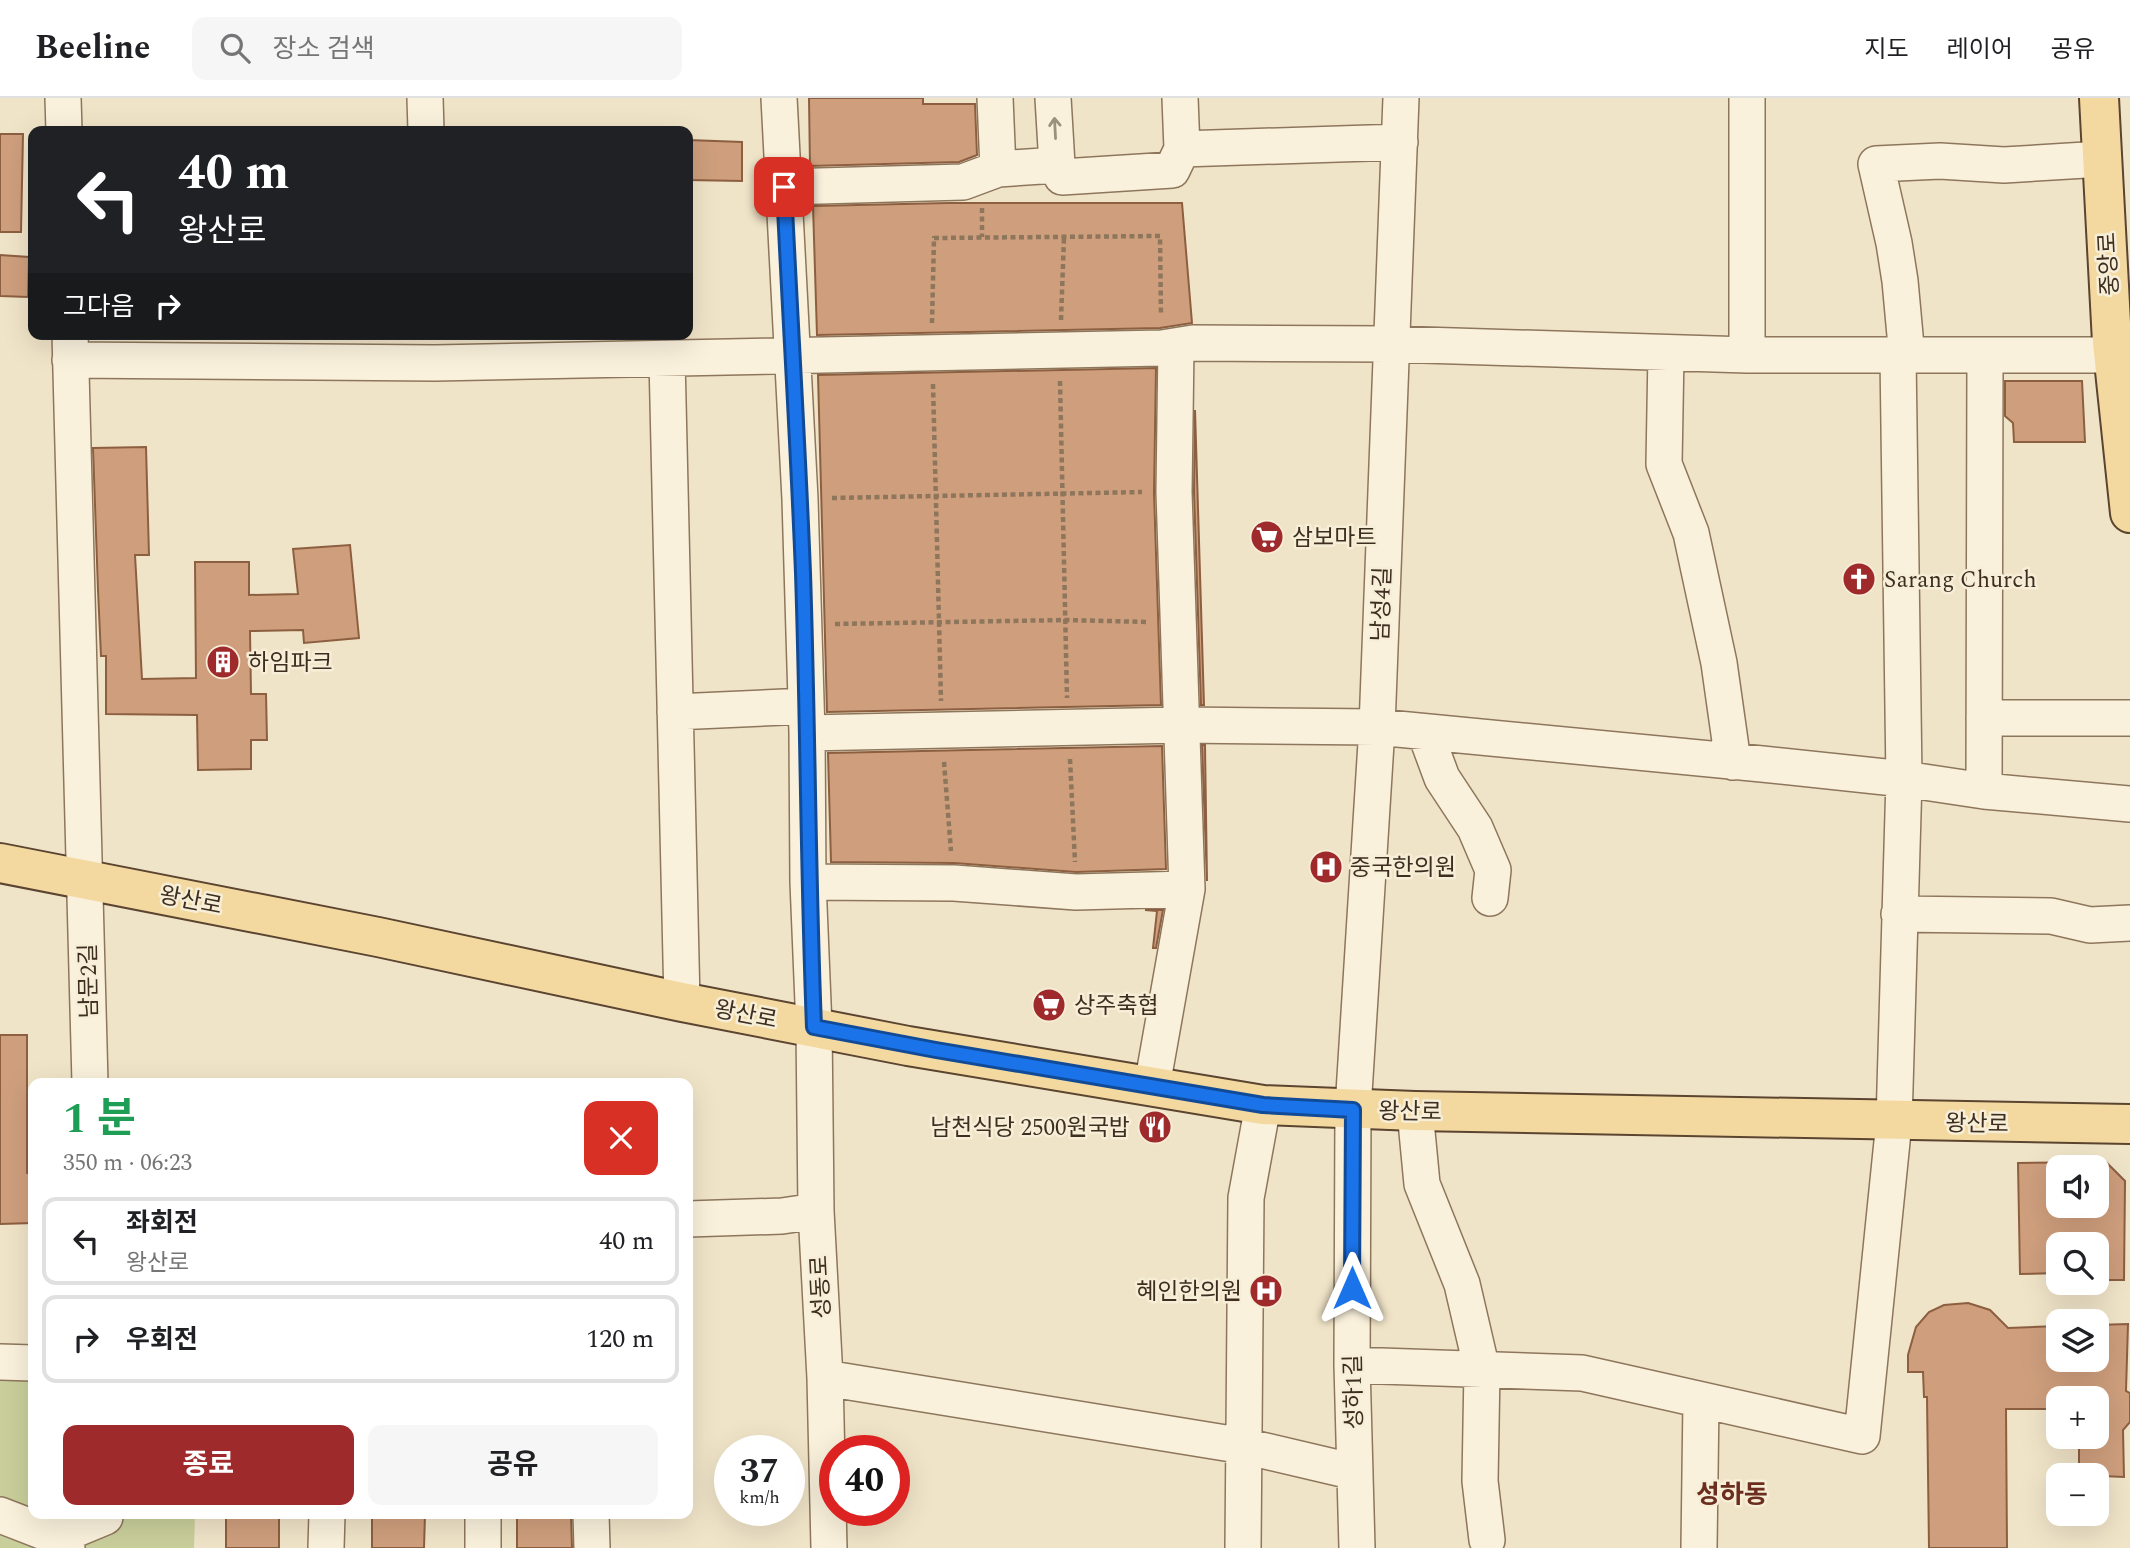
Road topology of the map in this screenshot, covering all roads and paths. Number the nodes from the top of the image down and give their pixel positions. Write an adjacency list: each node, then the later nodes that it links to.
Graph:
1 (62, 98): 10 (street)
2 (425, 98): 11 (street)
3 (779, 98): 17 (street, 성동로)
4 (995, 98): 16 (street)
5 (1053, 98): 15 (street, one-way to 5)
6 (1180, 98): 13 (street)
7 (1401, 98): 12 (street, 남성4길)
8 (1747, 98): 28 (street)
9 (2099, 98): 14 (main road, 중앙로)
10 (64, 126)
11 (426, 126)
12 (1400, 142): 13 (street); 19 (street, 남성4길)
13 (1182, 149): 15 (street)
14 (2102, 159): 20 (main road, 중앙로); 30 (street)
15 (1057, 165): 16 (street)
16 (998, 169): 17 (street)
17 (784, 187): 29 (street, 성동로)
18 (1063, 237): 22 (path); 25 (path); 26 (path)
19 (1391, 344): 22 (street); 27 (street); 47 (street, 남성4길)
20 (2119, 346): 31 (street); 36 (main road, 중앙로)
21 (70, 347): 23 (street); 55 (street, 남문2길)
22 (1169, 347): 25 (street); 32 (street)
23 (435, 349): 24 (street)
24 (665, 351): 29 (street); 41 (street)
25 (1060, 351): 26 (street); 33 (path)
26 (932, 353): 29 (street); 34 (path)
27 (1666, 353): 28 (street); 50 (street)
28 (1746, 355): 30 (street)
29 (793, 356): 35 (street, 성동로)
30 (1903, 357): 31 (street); 51 (street)
31 (1985, 357): 42 (street)
32 (1174, 492): 33 (path); 39 (street)
33 (1063, 494): 34 (path); 37 (path)
34 (936, 496): 35 (path); 38 (path)
35 (800, 499): 40 (street, 성동로)
36 (2130, 513)
37 (1066, 620): 38 (path); 39 (path); 46 (path)
38 (940, 622): 40 (path); 48 (path)
39 (1177, 623): 45 (street)
40 (804, 625): 44 (street, 성동로)
41 (675, 712): 44 (street); 63 (street)
42 (1984, 718): 43 (street); 52 (street)
43 (2130, 718)
44 (807, 720): 48 (street); 56 (street, 성동로)
45 (1180, 725): 46 (street); 47 (street); 58 (street)
46 (1068, 727): 48 (street); 59 (path)
47 (1377, 727): 49 (street); 68 (street, 남성4길)
48 (941, 732): 57 (path)
49 (1425, 732): 50 (street); 60 (street)
50 (1733, 762): 51 (street)
51 (1904, 779): 52 (street); 61 (street)
52 (1984, 791): 53 (street)
53 (2130, 804)
54 (0, 863): 55 (main road, 왕산로)
55 (86, 878): 63 (main road, 왕산로); 65 (street, 남문2길)
56 (808, 882): 57 (street); 64 (street, 성동로)
57 (954, 883): 59 (street)
58 (1187, 889): 59 (street); 66 (street)
59 (1076, 892)
60 (1490, 898)
61 (1899, 914): 62 (street); 70 (street)
62 (2130, 923)
63 (682, 1002): 64 (main road, 왕산로)
64 (814, 1027): 66 (main road, 왕산로); 72 (street, 성동로)
65 (90, 1078)
66 (1152, 1086): 67 (main road, 왕산로)
67 (1263, 1105): 68 (main road, 왕산로); 80 (street)
68 (1353, 1110): 69 (main road, 왕산로); 76 (street, 성하1길)
69 (1415, 1111): 70 (main road, 왕산로); 77 (street)
70 (1894, 1122): 71 (main road, 왕산로); 79 (street)
71 (2130, 1124)
72 (816, 1210): 73 (street); 78 (street, 성동로)
73 (693, 1219)
74 (0, 1362): 75 (street)
75 (28, 1363)
76 (1352, 1365): 77 (street); 81 (street, 성하1길)
77 (1482, 1370): 79 (street); 87 (street)
78 (825, 1378): 80 (street); 92 (street, 성동로)
79 (1701, 1400): 95 (street)
80 (1244, 1446): 81 (street); 93 (street)
81 (1355, 1472): 94 (street, 성하1길)
82 (0, 1515): 88 (street)
83 (327, 1519): 89 (street)
84 (483, 1519): 90 (street)
85 (591, 1519): 91 (street)
86 (105, 1526): 88 (street)
87 (1487, 1539)
88 (62, 1543)
89 (326, 1548)
90 (483, 1548)
91 (592, 1548)
92 (829, 1548)
93 (1243, 1548)
94 (1357, 1548)
95 (1699, 1548)

